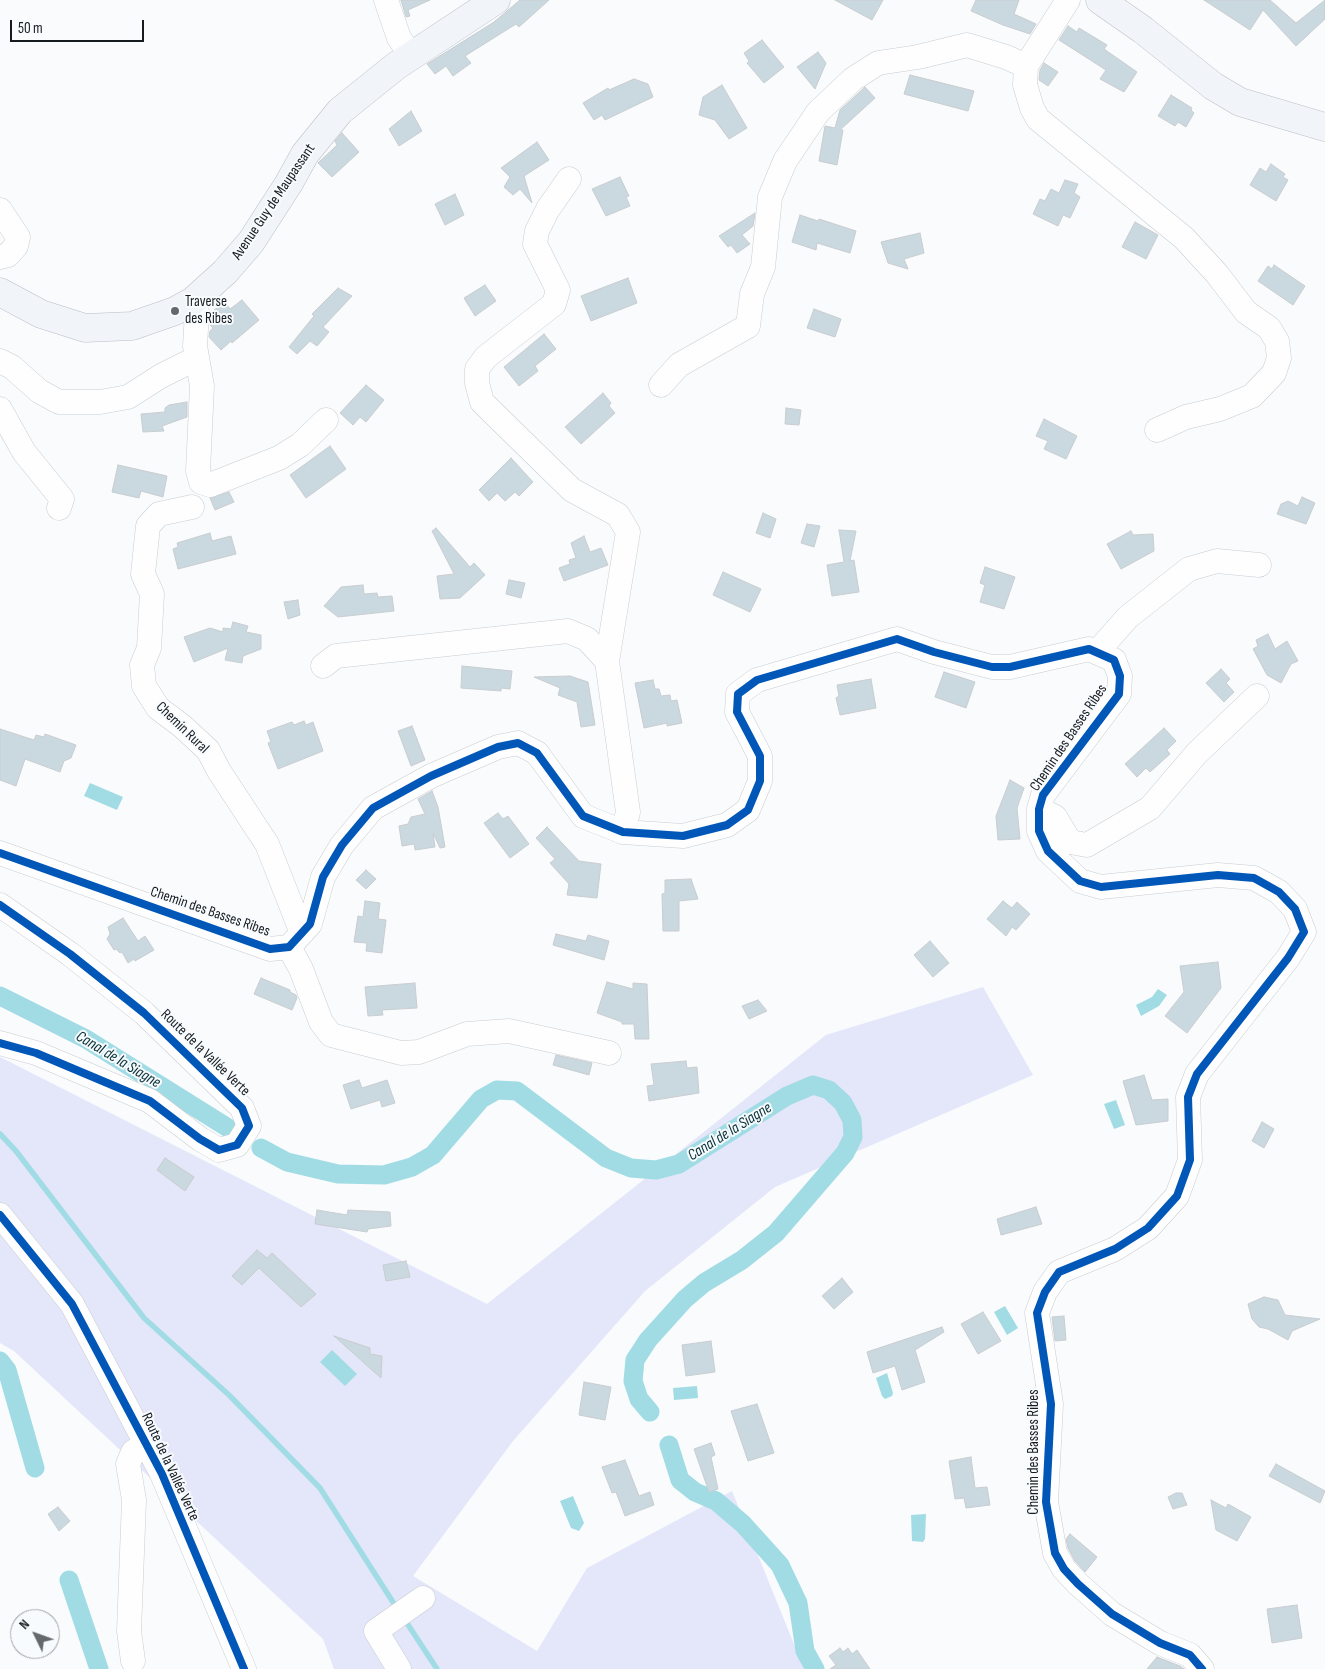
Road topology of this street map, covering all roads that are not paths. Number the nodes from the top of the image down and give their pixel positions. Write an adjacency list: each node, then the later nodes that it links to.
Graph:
1 (386, 0): 5 (street)
2 (496, 0): 5 (main road, Avenue Guy de Maupassant)
3 (1068, 0): 6 (street)
4 (1100, 0): 7 (main road)
5 (411, 55): 12 (main road, Avenue Guy de Maupassant)
6 (1026, 66): 15 (street); 18 (street)
7 (1325, 126)
8 (569, 179): 23 (street)
9 (0, 210): 10 (street)
10 (0, 257)
11 (0, 292): 12 (main road, Avenue Guy de Maupassant)
12 (193, 301): 13 (street)
13 (197, 358): 14 (street); 17 (street)
14 (0, 361)
15 (661, 385)
16 (0, 409): 20 (street)
17 (326, 420)
18 (1157, 430)
19 (192, 507): 30 (street, Chemin Rural)
20 (59, 508)
21 (1259, 565): 22 (street)
22 (1097, 652): 26 (street, Chemin des Basses Ribes); 27 (street)
23 (607, 661): 24 (street); 27 (street)
24 (323, 666)
25 (1256, 696): 26 (street)
26 (1039, 809): 39 (street, Chemin des Basses Ribes)
27 (623, 832): 30 (street)
28 (0, 853): 30 (street, Chemin des Basses Ribes)
29 (0, 905): 31 (street, Route de la Vallée Verte)
30 (296, 940): 32 (street, Chemin Rural)
31 (0, 1043)
32 (610, 1052)
33 (0, 1215): 34 (street, Route de la Vallée Verte)
34 (146, 1444): 36 (street); 37 (street, Route de la Vallée Verte)
35 (423, 1598): 38 (street)
36 (133, 1661)
37 (244, 1669)
38 (399, 1669)
39 (1202, 1669)

